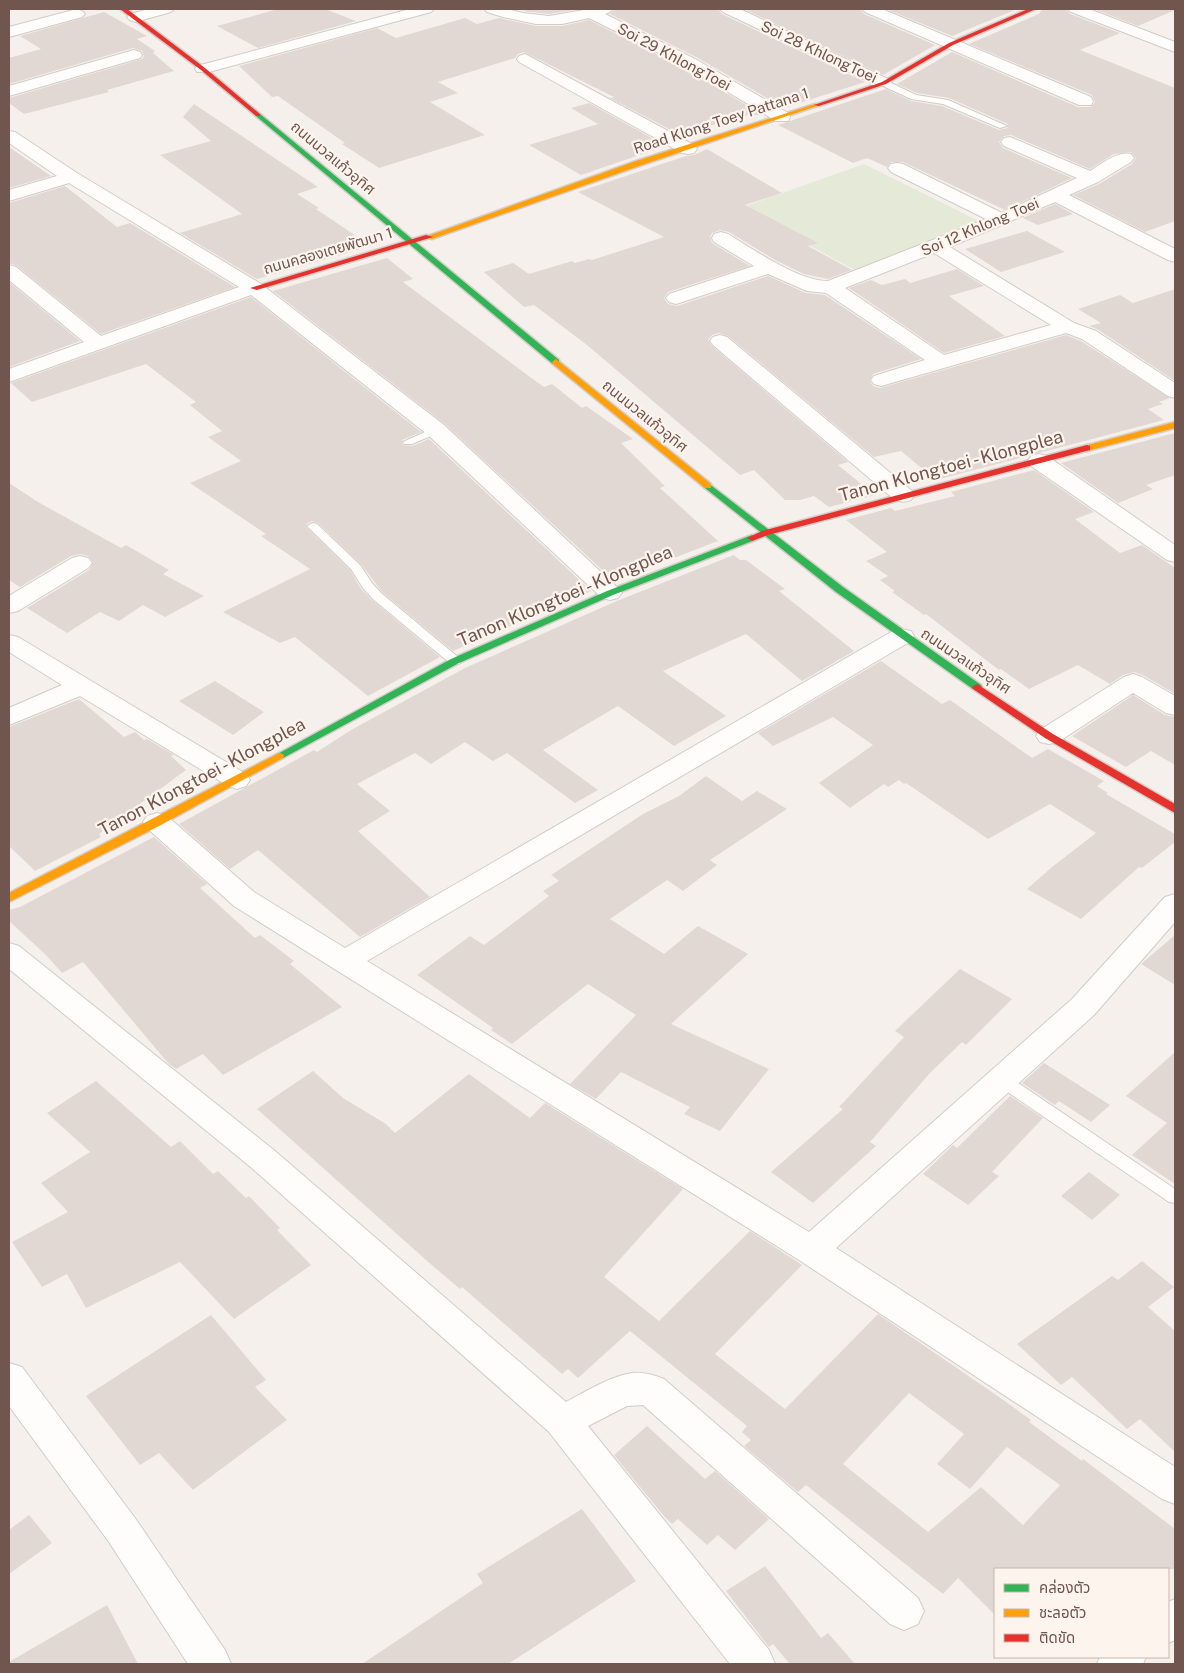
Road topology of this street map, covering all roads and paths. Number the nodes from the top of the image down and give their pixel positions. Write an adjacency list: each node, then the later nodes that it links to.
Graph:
1 (166, 9): 9 (street)
2 (426, 9): 18 (street)
3 (492, 9): 8 (street)
4 (728, 9): 19 (street, Soi 28 KhlongToei)
5 (870, 9): 14 (street)
6 (1029, 9): 14 (street, Road Klong Toey Pattana 1)
7 (1076, 9): 15 (street)
8 (598, 11): 22 (street, Soi 29 KhlongToei)
9 (129, 13): 18 (street, ถนนนวลแก้วอุทิศ)
10 (9, 14): 12 (street)
11 (77, 14): 12 (street)
12 (36, 25): 13 (street)
13 (9, 32)
14 (951, 44): 19 (street, Road Klong Toey Pattana 1); 21 (street)
15 (1175, 47)
16 (134, 55): 20 (street)
17 (524, 59): 25 (street)
18 (203, 69): 34 (street, ถนนนวลแก้วอุทิศ)
19 (884, 83): 22 (street, Road Klong Toey Pattana 1); 23 (lane)
20 (9, 91)
21 (1085, 101)
22 (782, 116): 25 (street, Road Klong Toey Pattana 1)
23 (1006, 134): 29 (street)
24 (9, 136): 28 (street)
25 (688, 149): 34 (street, Road Klong Toey Pattana 1)
26 (1125, 158): 29 (street, Soi 12 Khlong Toei)
27 (897, 168): 32 (street)
28 (71, 177): 31 (street); 40 (street)
29 (1092, 178): 30 (street, Soi 12 Khlong Toei)
30 (1055, 195): 32 (street, Soi 12 Khlong Toei); 36 (street)
31 (9, 196)
32 (1000, 220): 35 (street, Soi 12 Khlong Toei)
33 (721, 238): 37 (street)
34 (410, 243): 40 (street, ถนนคลองเตยพัฒนา 1); 55 (street, ถนนนวลแก้วอุทิศ)
35 (935, 246): 39 (street, Soi 12 Khlong Toei); 42 (street)
36 (1175, 256)
37 (769, 267): 39 (street); 41 (street)
38 (9, 271): 44 (street)
39 (830, 287): 45 (street)
40 (254, 288): 44 (street); 50 (street)
41 (676, 298)
42 (1067, 327): 45 (street); 48 (street)
43 (720, 341): 53 (street)
44 (100, 344): 46 (street)
45 (940, 362): 47 (street)
46 (9, 376)
47 (881, 380)
48 (1175, 392)
49 (1175, 425): 52 (street, Tanon Klongtoei - Klongplea)
50 (436, 430): 51 (lane); 58 (street)
51 (408, 442)
52 (1039, 460): 53 (street, Tanon Klongtoei - Klongplea); 56 (street)
53 (903, 495): 55 (street, Tanon Klongtoei - Klongplea)
54 (313, 526): 62 (lane)
55 (765, 533): 58 (street, Tanon Klongtoei - Klongplea); 60 (street, ถนนนวลแก้วอุทิศ)
56 (1175, 555)
57 (80, 563): 59 (street)
58 (610, 593): 62 (street, Tanon Klongtoei - Klongplea)
59 (9, 606)
60 (902, 636): 66 (street, ถนนนวลแก้วอุทิศ); 73 (street)
61 (9, 642): 63 (street)
62 (455, 661): 67 (street, Tanon Klongtoei - Klongplea)
63 (82, 686): 65 (street); 67 (street)
64 (1175, 707): 66 (street)
65 (9, 717)
66 (1049, 736): 68 (street, ถนนนวลแก้วอุทิศ)
67 (237, 780): 69 (street, Tanon Klongtoei - Klongplea)
68 (1175, 809)
69 (157, 822): 70 (street, Tanon Klongtoei - Klongplea); 73 (street)
70 (9, 898)
71 (1175, 904): 74 (street)
72 (9, 953): 78 (street)
73 (345, 961): 76 (street)
74 (1002, 1080): 75 (lane); 76 (street)
75 (1175, 1197)
76 (811, 1250): 79 (street)
77 (9, 1378): 81 (street)
78 (562, 1422): 80 (street); 82 (street)
79 (1175, 1487)
80 (904, 1610)
81 (211, 1664)
82 (755, 1664)

